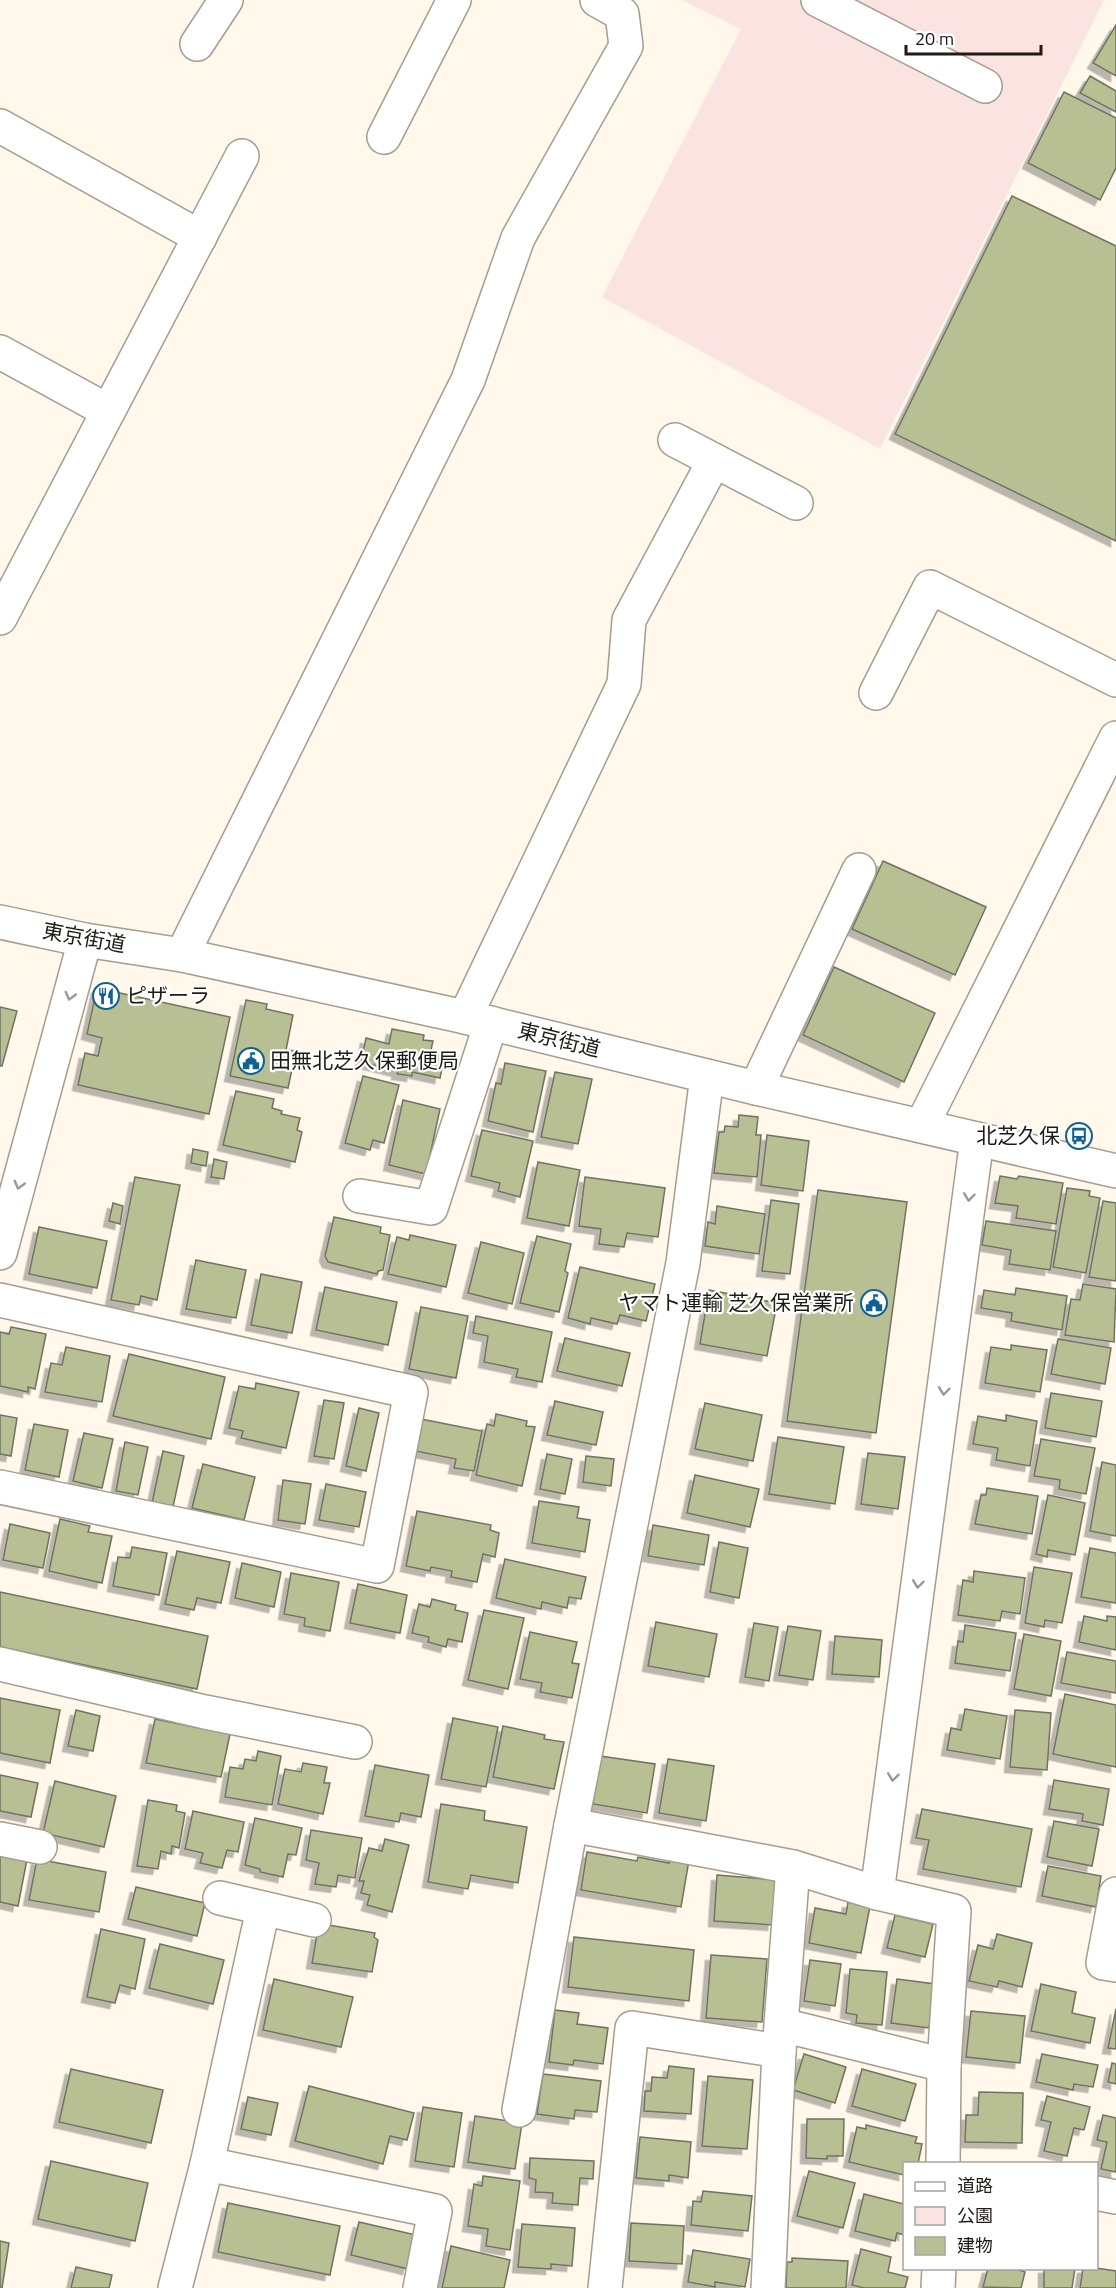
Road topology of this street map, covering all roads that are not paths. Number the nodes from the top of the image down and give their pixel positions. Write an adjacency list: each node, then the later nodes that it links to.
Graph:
1 (226, 0): 5 (street)
2 (454, 0): 8 (street)
3 (597, 0): 23 (street)
4 (818, 0): 6 (street)
5 (197, 44)
6 (985, 86)
7 (0, 126): 10 (street)
8 (384, 137)
9 (243, 156): 10 (street)
10 (200, 237): 12 (street)
11 (0, 352): 12 (street)
12 (108, 411): 16 (street)
13 (675, 440): 14 (street)
14 (714, 461): 15 (street); 24 (street)
15 (796, 503)
16 (0, 618)
17 (1116, 680): 18 (street)
18 (876, 693)
19 (1116, 738): 27 (street)
20 (858, 870): 26 (street)
21 (0, 922): 22 (street, 東京街道)
22 (85, 940): 23 (street, 東京街道); 31 (street, one-way to 31)
23 (182, 955): 24 (street, 東京街道)
24 (478, 1020): 25 (street, 東京街道); 30 (street)
25 (707, 1076): 26 (street, 東京街道); 36 (street)
26 (756, 1088): 27 (street, 東京街道)
27 (922, 1125): 28 (street, 東京街道)
28 (977, 1139): 29 (street, 東京街道); 40 (street, one-way to 40)
29 (1116, 1171)
30 (360, 1196)
31 (0, 1253)
32 (0, 1300): 33 (street)
33 (0, 1487)
34 (0, 1664): 35 (street)
35 (355, 1742)
36 (571, 1825): 39 (street); 48 (street)
37 (0, 1839): 38 (street)
38 (40, 1847)
39 (793, 1867): 40 (street); 46 (street)
40 (877, 1893): 47 (street)
41 (1116, 1894): 45 (street)
42 (220, 1898): 43 (street)
43 (263, 1909): 44 (street); 50 (street)
44 (314, 1920)
45 (1116, 1965)
46 (781, 2038): 47 (street); 56 (street); 57 (street)
47 (944, 2065): 49 (street)
48 (519, 2110)
49 (943, 2162)
50 (207, 2164): 54 (street); 55 (street)
51 (1098, 2193): 52 (street)
52 (1116, 2197)
53 (939, 2270): 58 (street)
54 (175, 2288)
55 (420, 2288)
56 (605, 2288)
57 (768, 2288)
58 (938, 2288)

